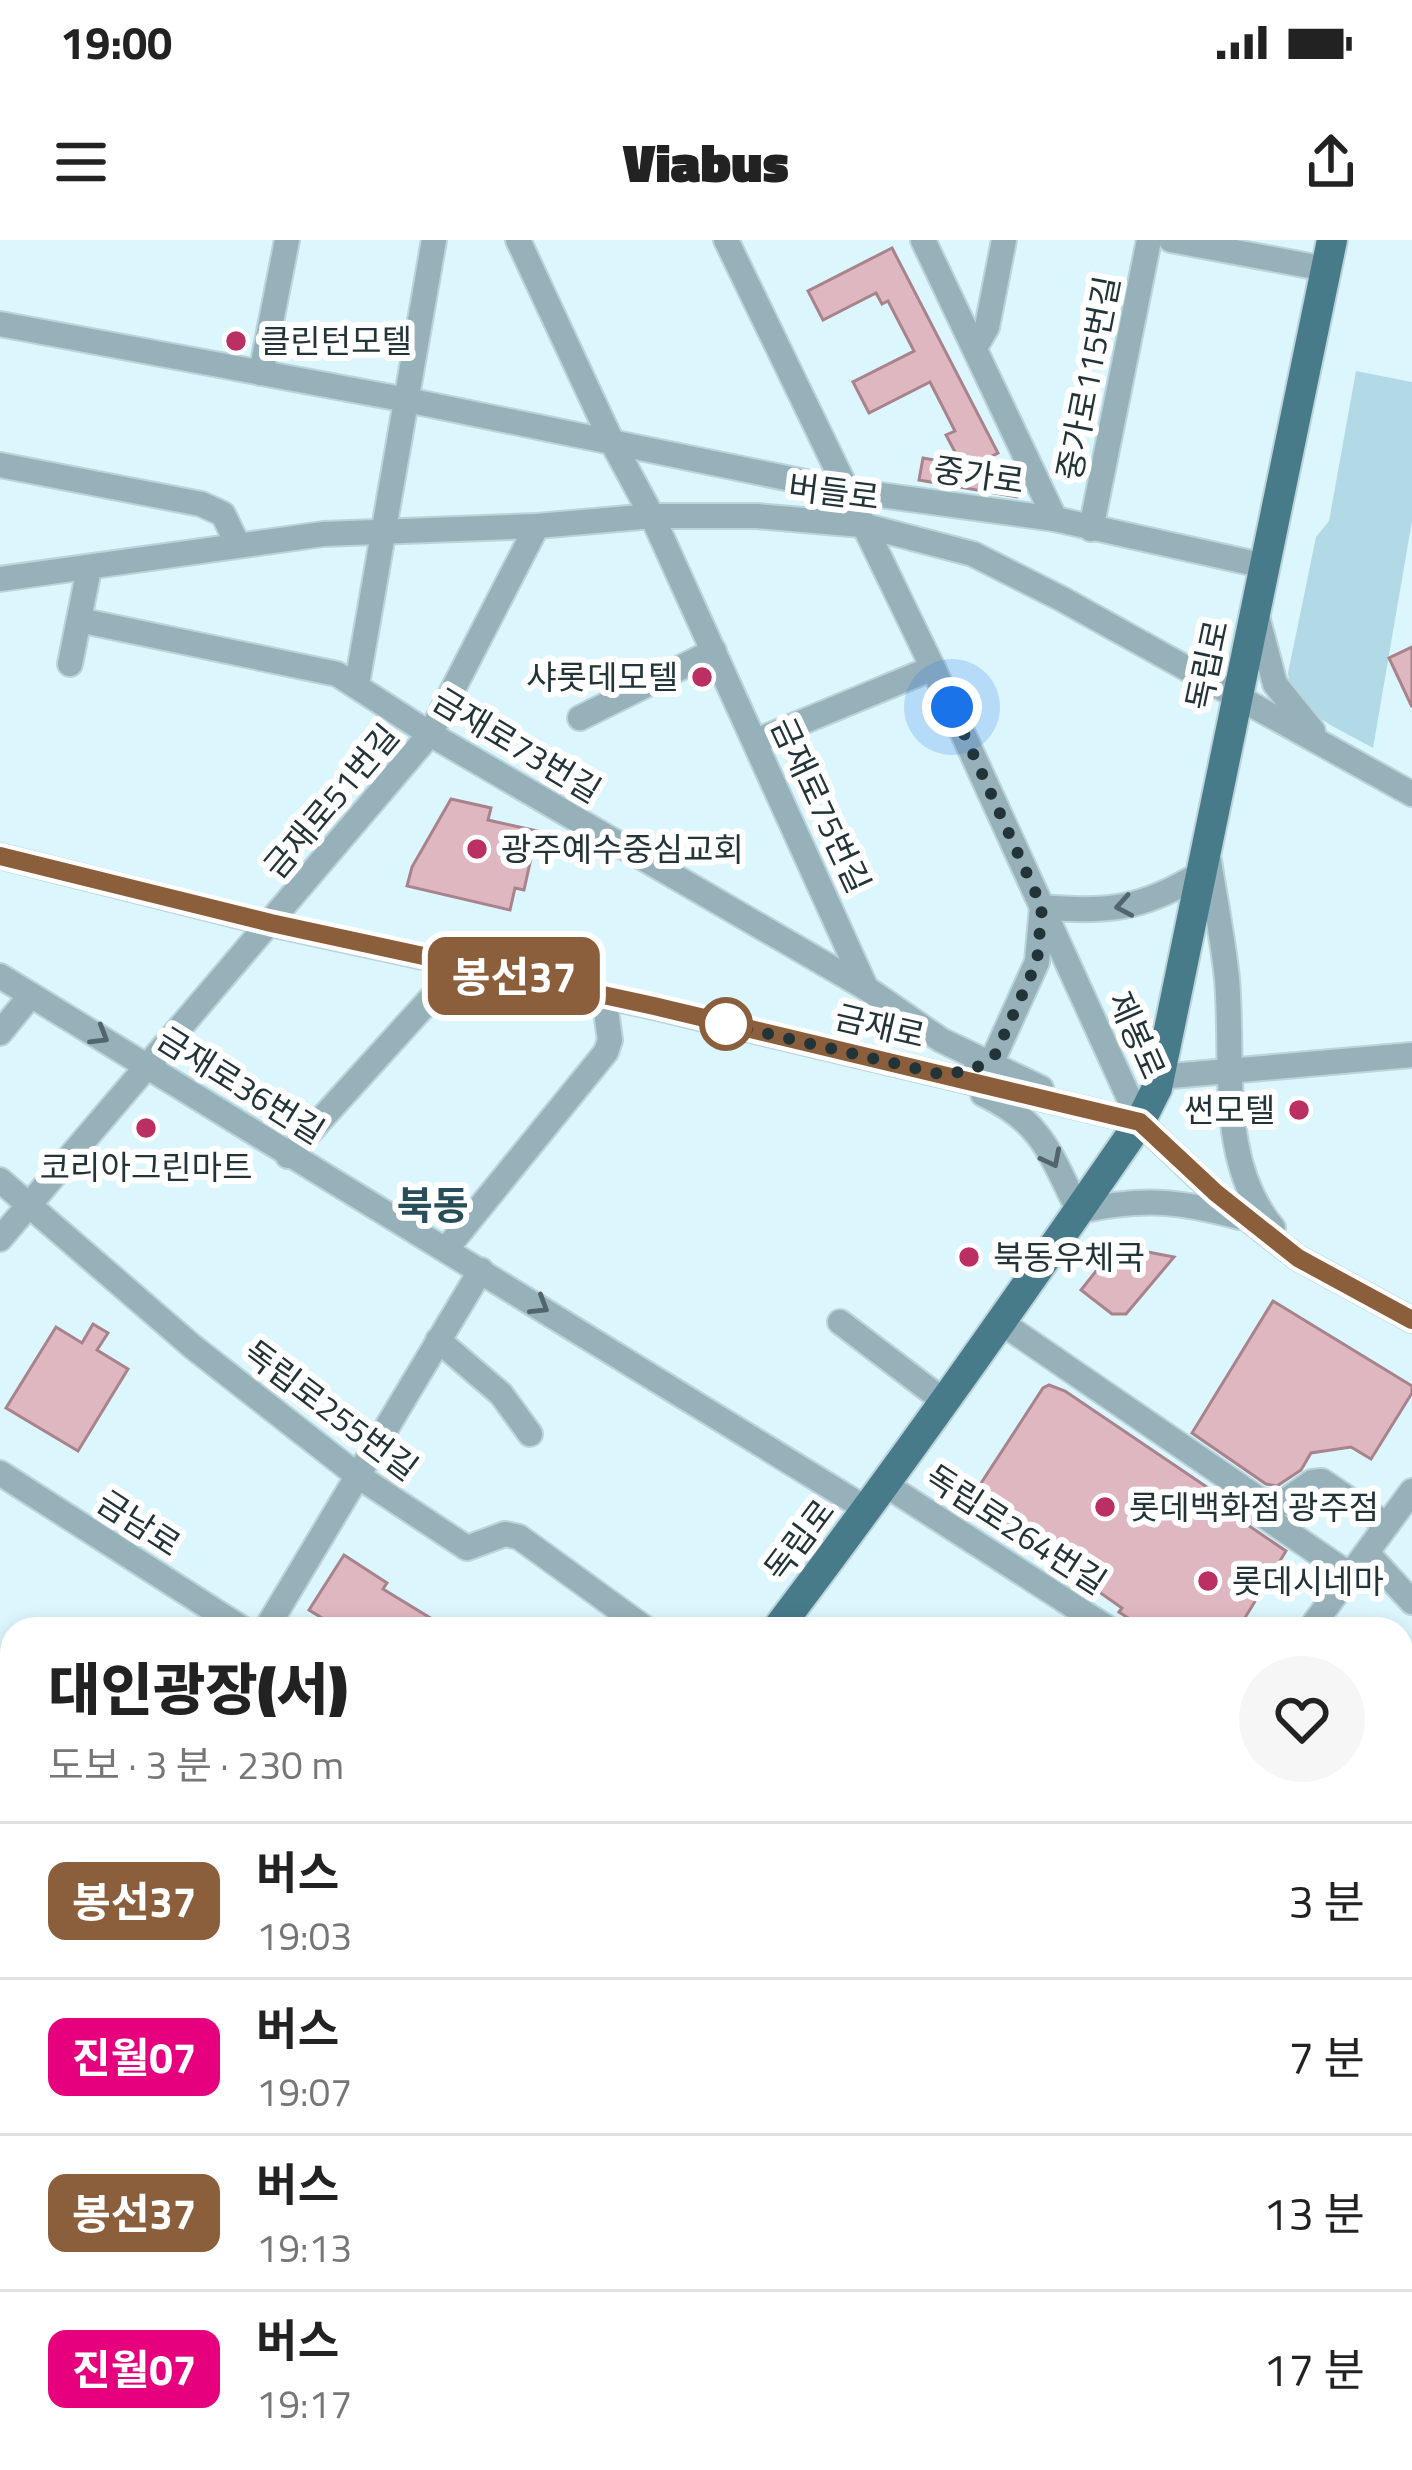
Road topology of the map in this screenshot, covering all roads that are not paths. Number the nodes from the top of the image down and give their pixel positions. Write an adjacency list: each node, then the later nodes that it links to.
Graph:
1 (287, 240): 12 (street)
2 (434, 240): 13 (street)
3 (518, 240): 14 (street)
4 (726, 240): 16 (street, 제봉로)
5 (923, 240): 11 (street)
6 (1004, 240): 11 (street)
7 (1149, 240): 21 (street, 중가로115번길)
8 (1172, 240): 9 (street, 독립로)
9 (1329, 254): 24 (main road, 독립로)
10 (0, 324): 12 (street, 중가로)
11 (976, 346): 18 (street)
12 (261, 373): 13 (street, 중가로)
13 (407, 400): 14 (street, 중가로); 22 (street)
14 (611, 442): 16 (street, 중가로); 17 (street, 금재로75번길)
15 (0, 465): 23 (street)
16 (844, 490): 18 (street, 중가로); 19 (street, 제봉로)
17 (652, 516): 19 (street, 버들로); 20 (street, 버들로); 29 (street, 금재로75번길)
18 (1055, 519): 21 (street, 중가로)
19 (862, 525): 31 (street, 제봉로); 33 (street, 버들로)
20 (536, 526): 22 (street, 버들로); 35 (street, 금재로51번길)
21 (1091, 529): 24 (street, 중가로)
22 (385, 532): 23 (street, 버들로); 32 (street)
23 (237, 543): 25 (street, 버들로)
24 (1265, 566): 27 (main road, 독립로)
25 (89, 569): 26 (street, 버들로); 28 (street)
26 (0, 579)
27 (1256, 609): 33 (main road, 독립로); 37 (street)
28 (79, 620): 30 (street); 32 (street, 금재로73번길)
29 (714, 651): 34 (street); 36 (street, 금재로75번길)
30 (70, 664)
31 (933, 668): 36 (street); 42 (street, 제봉로)
32 (357, 684): 35 (street, 금재로73번길)
33 (1237, 698): 37 (street, 버들로); 39 (main road, 독립로)
34 (580, 718)
35 (430, 734): 43 (street, 금재로51번길); 46 (street, 금재로73번길)
36 (756, 741): 46 (street, 금재로75번길)
37 (1327, 746): 38 (street, 버들로)
38 (1412, 794)
39 (1205, 841): 41 (main road, 독립로); 53 (street)
40 (0, 856): 43 (street, 금재로)
41 (1198, 875): 42 (street, one-way to 42); 55 (main road, 독립로)
42 (1042, 907): 51 (street); 57 (street, 제봉로)
43 (271, 923): 44 (street, 금재로); 52 (street, 금재로51번길)
44 (460, 965): 48 (street, 금재로); 58 (street)
45 (0, 976): 47 (street, 금재로36번길)
46 (866, 988): 51 (street, 금재로73번길)
47 (31, 995): 49 (street); 52 (street, 금재로36번길, one-way to 52)
48 (604, 996): 54 (street, 금재로); 64 (street)
49 (0, 1033)
50 (1412, 1055): 53 (street)
51 (989, 1063): 54 (street); 56 (street, 금재로73번길)
52 (150, 1065): 58 (street, 금재로36번길); 60 (street, 금재로51번길)
53 (1232, 1073): 55 (street); 65 (street)
54 (944, 1075): 56 (street, 금재로); 61 (street, one-way to 61)
55 (1159, 1077): 57 (main road, 독립로)
56 (1081, 1108): 57 (street, 금재로)
57 (1140, 1122): 61 (main road, 독립로); 62 (street, 제봉로)
58 (288, 1156): 64 (street, 금재로36번길)
59 (0, 1180): 60 (street, 독립로255번길)
60 (30, 1205): 63 (street, 금재로51번길); 74 (street, 독립로255번길)
61 (1079, 1211): 62 (street); 69 (main road, 독립로)
62 (1250, 1220): 65 (street, 제봉로)
63 (0, 1239)
64 (447, 1248): 66 (street, 금재로36번길)
65 (1298, 1258): 67 (street, 제봉로)
66 (481, 1270): 70 (street); 76 (street, 금재로36번길, one-way to 76)
67 (1412, 1320)
68 (840, 1322): 71 (street)
69 (999, 1326): 71 (main road, 독립로); 77 (street); 79 (street)
70 (438, 1340): 72 (street); 74 (street)
71 (945, 1402): 76 (main road, 독립로)
72 (530, 1434)
73 (0, 1473): 81 (street, 금남로)
74 (358, 1476): 82 (street); 83 (street, 독립로255번길)
75 (1412, 1492): 77 (street)
76 (877, 1497): 84 (main road, 독립로); 85 (street, 독립로264번길)
77 (1388, 1525): 78 (street)
78 (1366, 1553): 79 (street); 80 (street)
79 (1350, 1576): 86 (street)
80 (1412, 1602)
81 (224, 1617)
82 (273, 1617)
83 (629, 1617)
84 (786, 1617)
85 (1088, 1617)
86 (1327, 1617)

